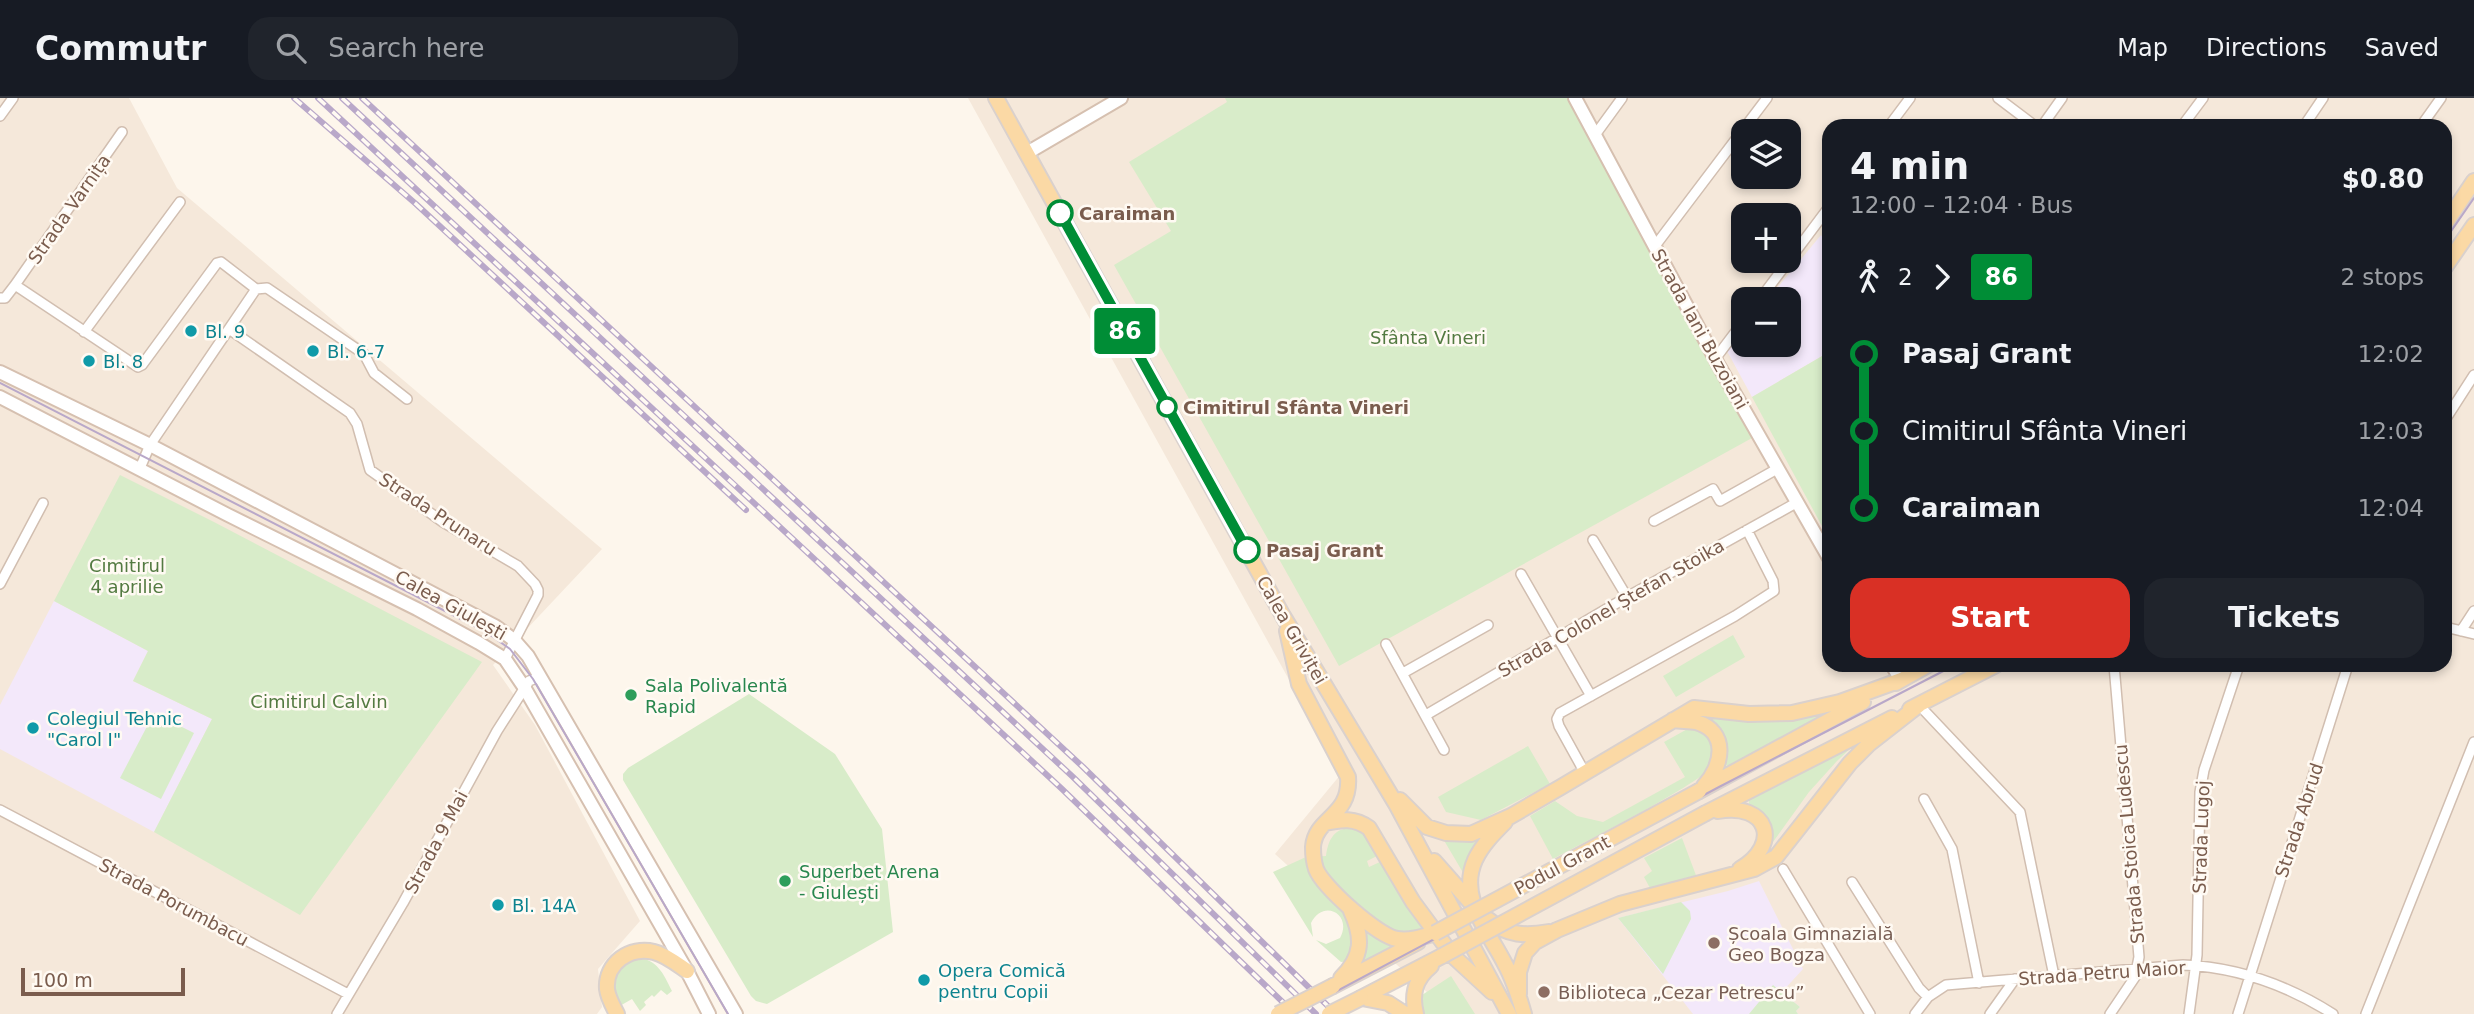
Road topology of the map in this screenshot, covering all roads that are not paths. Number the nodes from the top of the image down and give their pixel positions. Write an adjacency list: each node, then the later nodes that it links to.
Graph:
1 (13, 98): 13 (street)
2 (996, 98): 22 (main road, Calea Griviței)
3 (1121, 98): 22 (main road)
4 (1575, 98): 21 (main road, Strada Iani Buzoiani)
5 (1622, 98): 21 (street)
6 (1767, 98): 28 (street)
7 (1910, 98): 14 (street)
8 (1997, 98): 15 (street)
9 (2062, 98): 16 (street)
10 (2203, 98): 17 (street)
11 (2323, 98): 18 (street)
12 (2441, 98): 19 (street)
13 (0, 116)
14 (1894, 119)
15 (2026, 119)
16 (2047, 119)
17 (2187, 119)
18 (2309, 119)
19 (2426, 119)
20 (122, 132): 30 (street, Strada Varnița)
21 (1595, 135): 28 (main road, Strada Iani Buzoiani)
22 (1027, 153): 56 (main road, Calea Griviței)
23 (2474, 181): 25 (main road)
24 (180, 202): 35 (street)
25 (2452, 214)
26 (1822, 216): 31 (street)
27 (2474, 225): 29 (main road)
28 (1654, 246): 37 (main road, Strada Iani Buzoiani)
29 (2452, 257)
30 (15, 285): 33 (street, Strada Varnița); 35 (street)
31 (1769, 287)
32 (257, 289): 34 (street); 35 (street); 41 (street)
33 (0, 298)
34 (229, 329): 43 (street); 62 (street, Strada Prunaru)
35 (84, 332)
36 (1731, 338): 37 (street)
37 (1716, 359): 45 (main road, Strada Iani Buzoiani)
38 (0, 372): 43 (main road, Calea Giulești)
39 (2474, 375): 42 (street)
40 (0, 397): 44 (main road, Calea Giulești)
41 (407, 399)
42 (2452, 409)
43 (150, 446): 44 (street); 62 (main road, Calea Giulești)
44 (140, 468): 64 (main road, Calea Giulești)
45 (1777, 469): 47 (main road, Strada Iani Buzoiani); 48 (street)
46 (43, 503): 53 (street)
47 (1796, 503): 49 (street, Strada Colonel Ștefan Stoika); 51 (main road, Strada Iani Buzoiani)
48 (1654, 521)
49 (1747, 530): 54 (street, Strada Colonel Ștefan Stoika); 75 (street)
50 (1593, 540): 54 (street)
51 (1822, 546)
52 (1521, 573): 61 (street)
53 (0, 584)
54 (1627, 597): 61 (street, Strada Colonel Ștefan Stoika)
55 (2474, 611): 59 (street)
56 (1283, 616): 82 (main road, Calea Griviței); 88 (main road)
57 (1488, 625): 71 (street)
58 (2452, 629): 59 (street)
59 (2461, 631): 60 (street)
60 (2474, 634)
61 (1559, 638): 75 (street); 77 (street, Strada Colonel Ștefan Stoika)
62 (514, 640): 64 (street, Strada Prunaru); 72 (main road, Calea Giulești)
63 (1386, 645): 71 (street)
64 (505, 660): 74 (main road, Calea Giulești)
65 (1896, 672): 73 (main road)
66 (1915, 672): 73 (main road)
67 (1983, 672): 76 (main road)
68 (2115, 672): 99 (street, Strada Stoica Ludescu)
69 (2237, 672): 98 (street, Strada Lugoj)
70 (2346, 672): 102 (street, Strada Abrud)
71 (1403, 673): 77 (street)
72 (541, 680): 74 (street); 114 (main road, Calea Giulești)
73 (1901, 680): 78 (main road); 83 (main road, Podul Grant)
74 (524, 687): 100 (main road, Calea Giulești); 107 (street, Strada 9 Mai)
75 (1591, 695): 81 (street)
76 (1919, 705): 86 (main road, Podul Grant); 91 (main road); 101 (street)
77 (1426, 715): 80 (street)
78 (1673, 720): 81 (main road); 83 (main road)
79 (2474, 743): 128 (street)
80 (1444, 750)
81 (1586, 773): 87 (main road)
82 (1382, 781): 87 (main road); 89 (main road, Calea Griviței)
83 (1699, 791): 96 (main road, Podul Grant, bridge)
84 (1924, 799): 104 (street)
85 (0, 810): 107 (street, Strada Porumbacu)
86 (1706, 813): 91 (main road); 97 (main road, Podul Grant, bridge)
87 (1511, 816): 94 (main road)
88 (1325, 823): 93 (main road); 110 (main road)
89 (1416, 840): 94 (main road); 110 (main road, Calea Griviței)
90 (1783, 869): 121 (street)
91 (1729, 876): 95 (main road)
92 (1852, 882): 108 (street)
93 (1347, 904): 96 (main road); 105 (main road)
94 (1473, 906): 95 (main road); 106 (main road)
95 (1557, 930): 106 (main road)
96 (1434, 933): 105 (main road, Podul Grant)
97 (1442, 956): 109 (main road, Podul Grant); 118 (main road)
98 (2196, 966): 99 (street, Strada Petru Maior); 102 (street, Strada Petru Maior); 125 (street, Strada Lugoj)
99 (2139, 968): 101 (street, Strada Petru Maior); 124 (street, Strada Stoica Ludescu)
100 (687, 971): 111 (main road); 113 (main road, Calea Giulești)
101 (2054, 976): 103 (street, Strada Petru Maior)
102 (2249, 976): 126 (street, Strada Abrud); 127 (street, Strada Petru Maior)
103 (2015, 979): 104 (street, Strada Petru Maior); 123 (street)
104 (1979, 982): 108 (street, Strada Petru Maior)
105 (1333, 986): 115 (main road, Podul Grant, bridge)
106 (1518, 993): 120 (main road)
107 (348, 994): 112 (street, Strada 9 Mai)
108 (1928, 997): 122 (street, Strada Petru Maior)
109 (1361, 998): 116 (main road, Podul Grant, bridge); 117 (main road)
110 (1501, 1000): 119 (main road, Calea Griviței)
111 (614, 1008)
112 (337, 1014)
113 (709, 1014)
114 (736, 1014)
115 (1278, 1014)
116 (1329, 1014)
117 (1405, 1014)
118 (1416, 1014)
119 (1509, 1014)
120 (1524, 1014)
121 (1870, 1014)
122 (1915, 1014)
123 (1990, 1014)
124 (2110, 1014)
125 (2189, 1014)
126 (2238, 1014)
127 (2333, 1014)
128 (2366, 1014)

